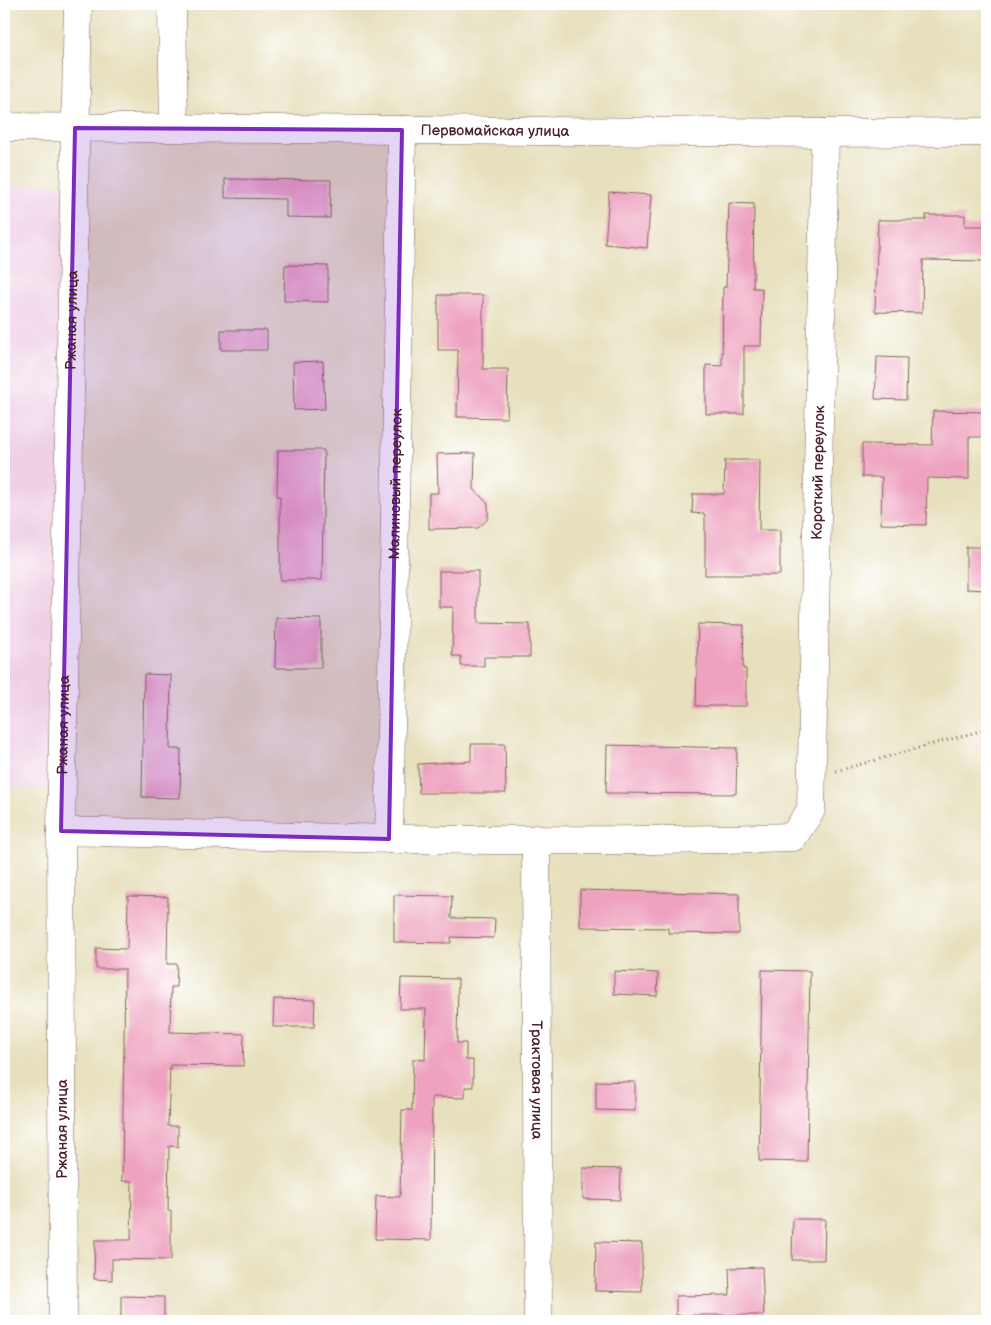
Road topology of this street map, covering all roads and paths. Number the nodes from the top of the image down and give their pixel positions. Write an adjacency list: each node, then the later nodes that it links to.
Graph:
1 (78, 4): 4 (street, Ржаная улица)
2 (172, 4): 5 (street)
3 (4, 127): 4 (street, Первомайская улица)
4 (76, 128): 5 (street, Первомайская улица); 11 (street, Ржаная улица)
5 (174, 128): 6 (street, Первомайская улица)
6 (402, 130): 8 (street, Первомайская улица); 12 (street, Малиновый переулок)
7 (987, 132): 8 (street, Первомайская улица)
8 (825, 133): 10 (street, Короткий переулок)
9 (987, 729): 10 (path)
10 (811, 778): 13 (street, Короткий переулок)
11 (61, 831): 12 (street); 14 (street, Ржаная улица)
12 (389, 839): 13 (street)
13 (536, 839): 15 (street, Трактовая улица)
14 (63, 1321)
15 (538, 1321)

